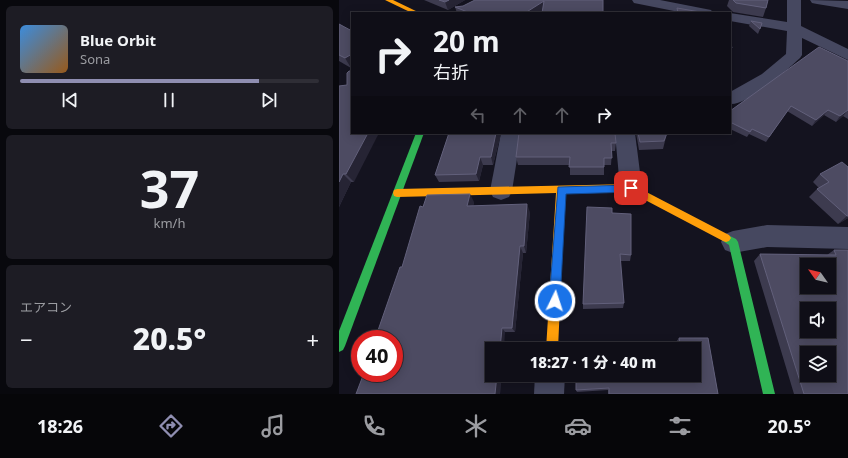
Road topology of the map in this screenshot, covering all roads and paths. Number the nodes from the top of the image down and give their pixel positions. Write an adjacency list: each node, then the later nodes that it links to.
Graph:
1 (388, 0): 6 (street)
2 (639, 0): 7 (street)
3 (794, 0): 9 (street)
4 (817, 0): 5 (street)
5 (848, 5)
6 (415, 12)
7 (701, 12)
8 (731, 17): 9 (street)
9 (794, 28): 10 (street); 11 (street)
10 (848, 56)
11 (732, 99)
12 (420, 134): 18 (street)
13 (511, 134): 17 (street)
14 (625, 134): 15 (street)
15 (631, 188): 16 (street); 20 (street)
16 (561, 190): 17 (street); 21 (street)
17 (501, 191): 18 (street)
18 (397, 193): 22 (street)
19 (848, 238): 20 (street)
20 (733, 242): 25 (street)
21 (552, 342)
22 (339, 346)
23 (550, 382): 24 (street)
24 (549, 394)
25 (769, 394)

